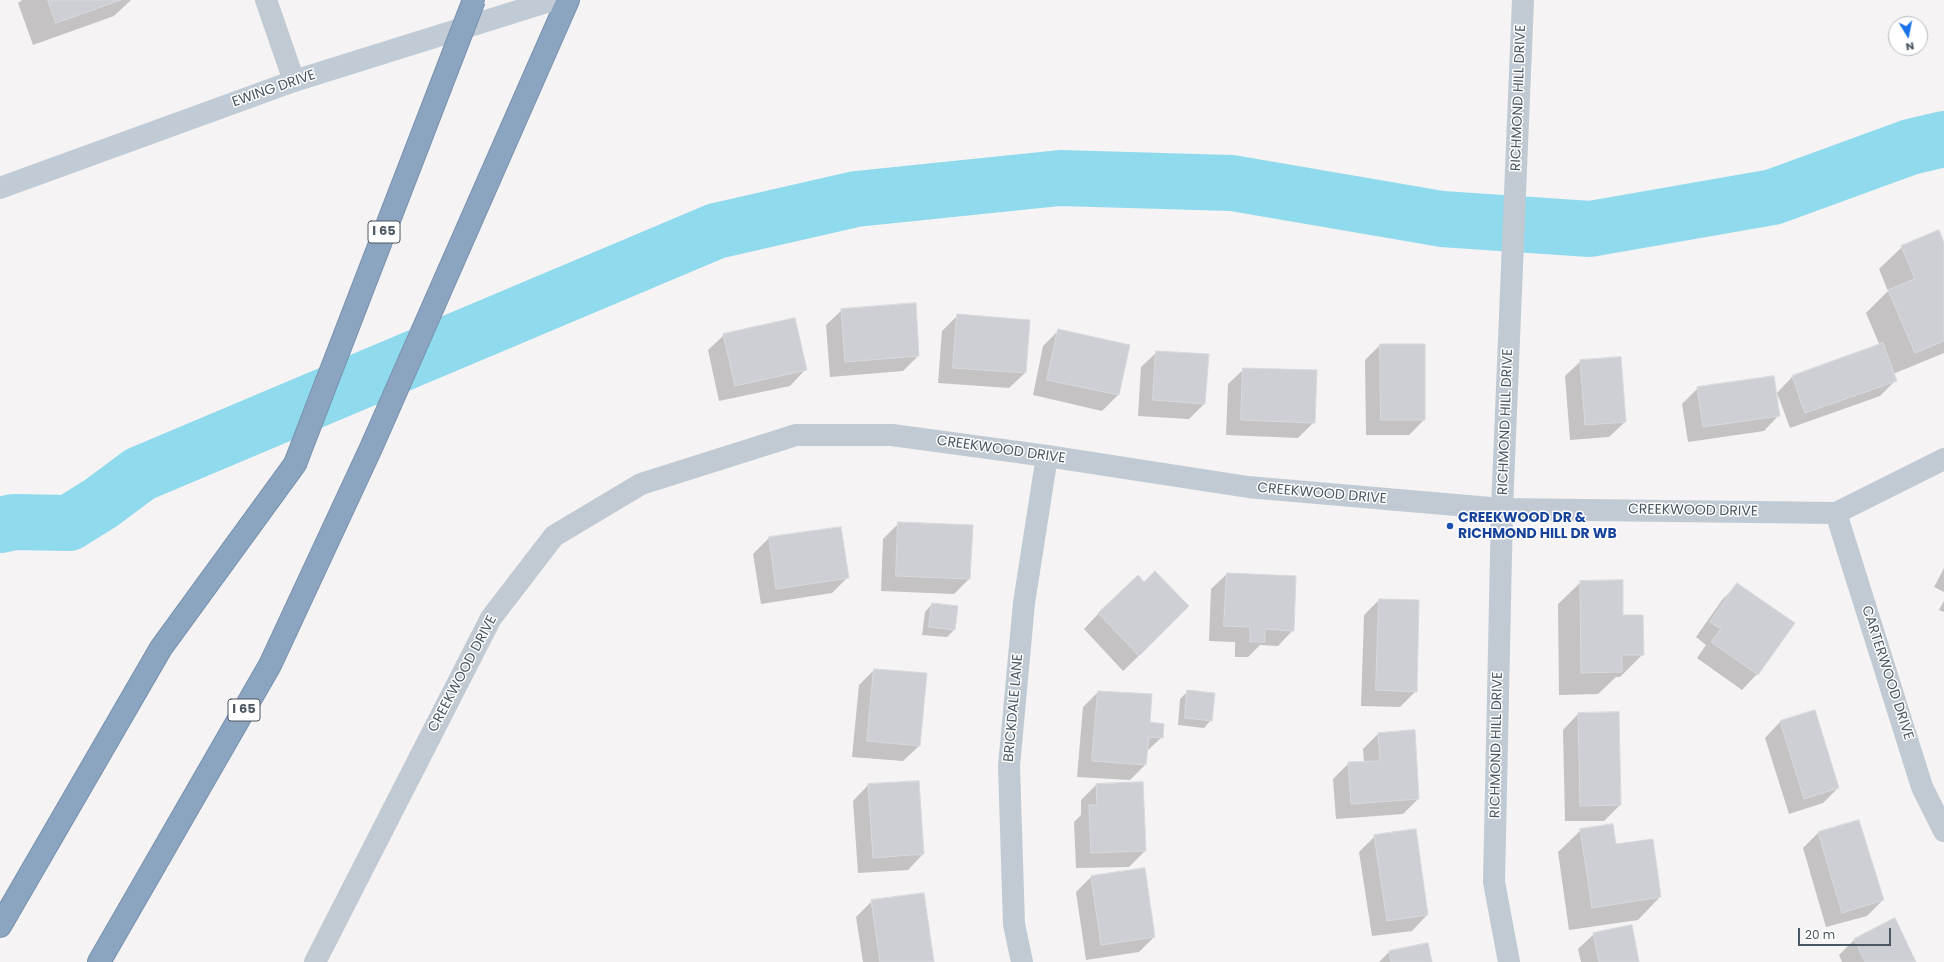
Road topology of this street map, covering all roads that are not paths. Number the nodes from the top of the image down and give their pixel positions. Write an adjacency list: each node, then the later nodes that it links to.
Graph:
1 (266, 0): 6 (street)
2 (474, 0): 13 (highway, I 65, bridge)
3 (553, 0): 6 (main road, EWING DRIVE)
4 (568, 0): 14 (highway, I 65)
5 (1523, 0): 10 (street, RICHMOND HILL DRIVE)
6 (294, 80): 7 (main road, EWING DRIVE)
7 (0, 188)
8 (1047, 456): 10 (street, CREEKWOOD DRIVE); 15 (street, CREEKWOOD DRIVE); 16 (street, BRICKDALE LANE)
9 (1944, 459): 11 (street, CREEKWOOD DRIVE)
10 (1502, 508): 11 (street, CREEKWOOD DRIVE); 17 (street, RICHMOND HILL DRIVE)
11 (1836, 513): 12 (street, CARTERWOOD DRIVE)
12 (1944, 831)
13 (0, 926)
14 (99, 962)
15 (315, 962)
16 (1022, 962)
17 (1509, 962)

